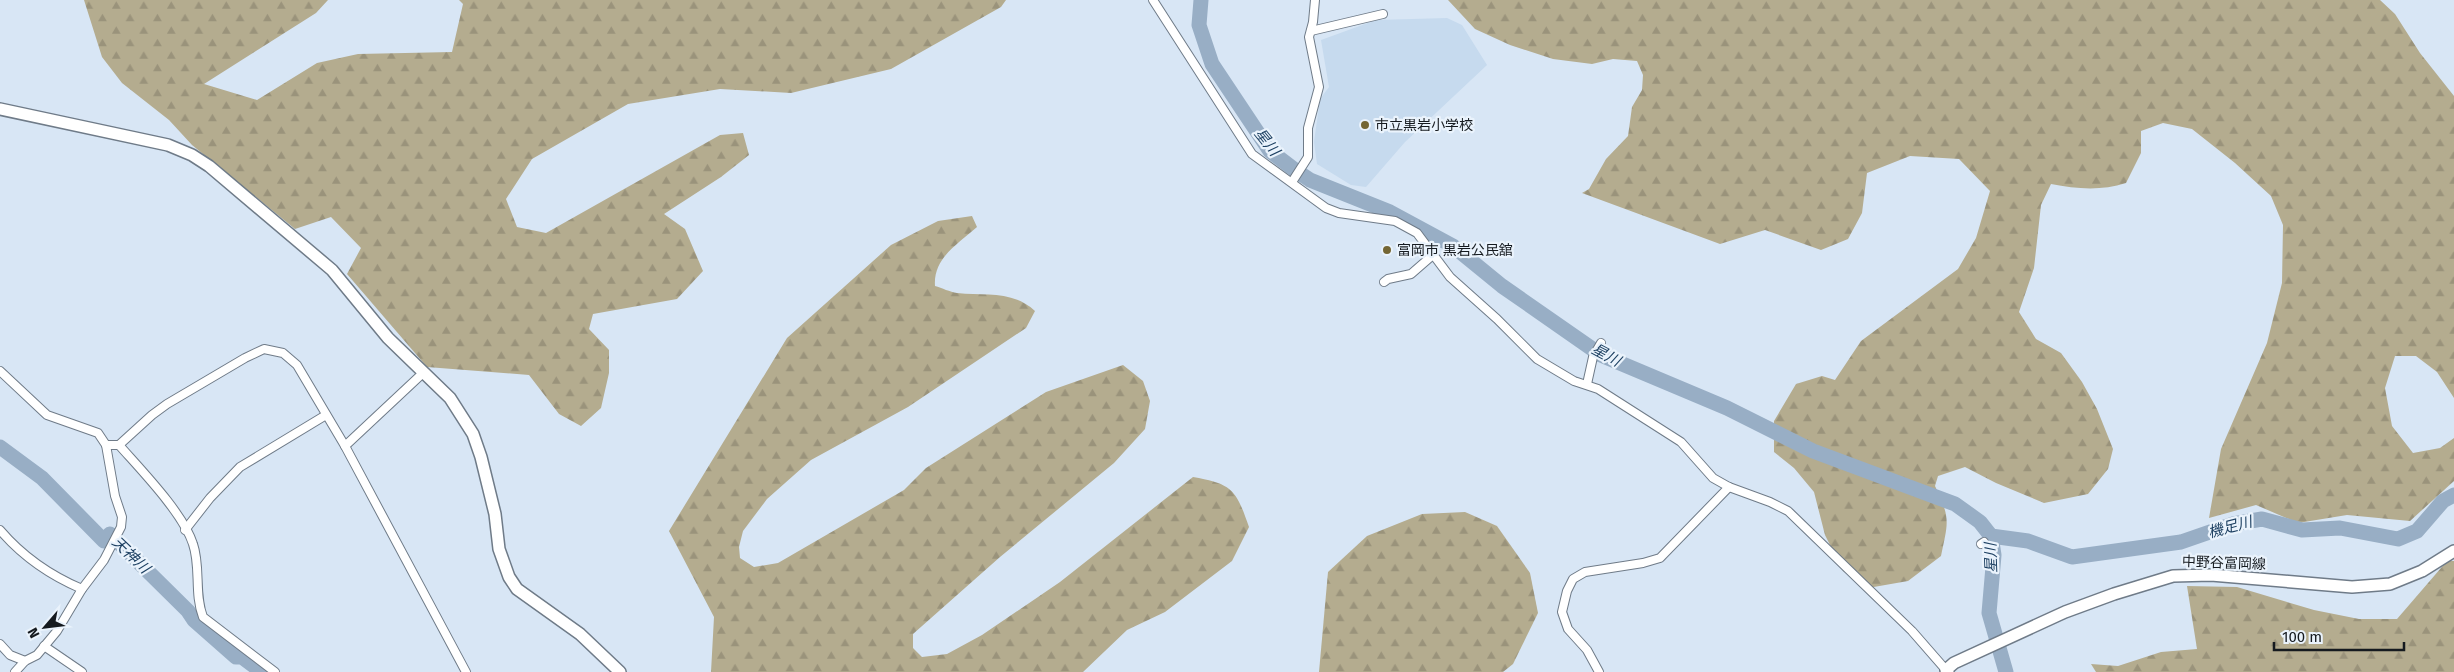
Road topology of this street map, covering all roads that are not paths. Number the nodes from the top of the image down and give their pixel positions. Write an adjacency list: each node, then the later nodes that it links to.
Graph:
1 (1153, 0): 6 (street)
2 (1315, 0): 4 (street)
3 (1383, 14): 4 (street)
4 (1311, 31): 6 (street)
5 (0, 109): 11 (street)
6 (1293, 181): 7 (street)
7 (1434, 254): 8 (street); 12 (street)
8 (1384, 282)
9 (1601, 343): 12 (street)
10 (0, 371): 14 (street)
11 (423, 373): 16 (street); 30 (street)
12 (1586, 384): 17 (street)
13 (326, 415): 15 (street); 16 (street); 19 (street)
14 (106, 445): 15 (street); 21 (street)
15 (119, 445): 19 (street)
16 (345, 446): 29 (street)
17 (1729, 487): 25 (street); 31 (street)
18 (0, 530): 21 (street)
19 (185, 530): 28 (street)
20 (2454, 551): 25 (street, 中野谷富岡線)
21 (82, 589): 23 (street)
22 (0, 644): 24 (street)
23 (44, 646): 24 (street); 27 (street)
24 (26, 661): 26 (street)
25 (1947, 671)
26 (15, 672)
27 (82, 672)
28 (275, 672)
29 (466, 672)
30 (620, 672)
31 (1599, 672)

